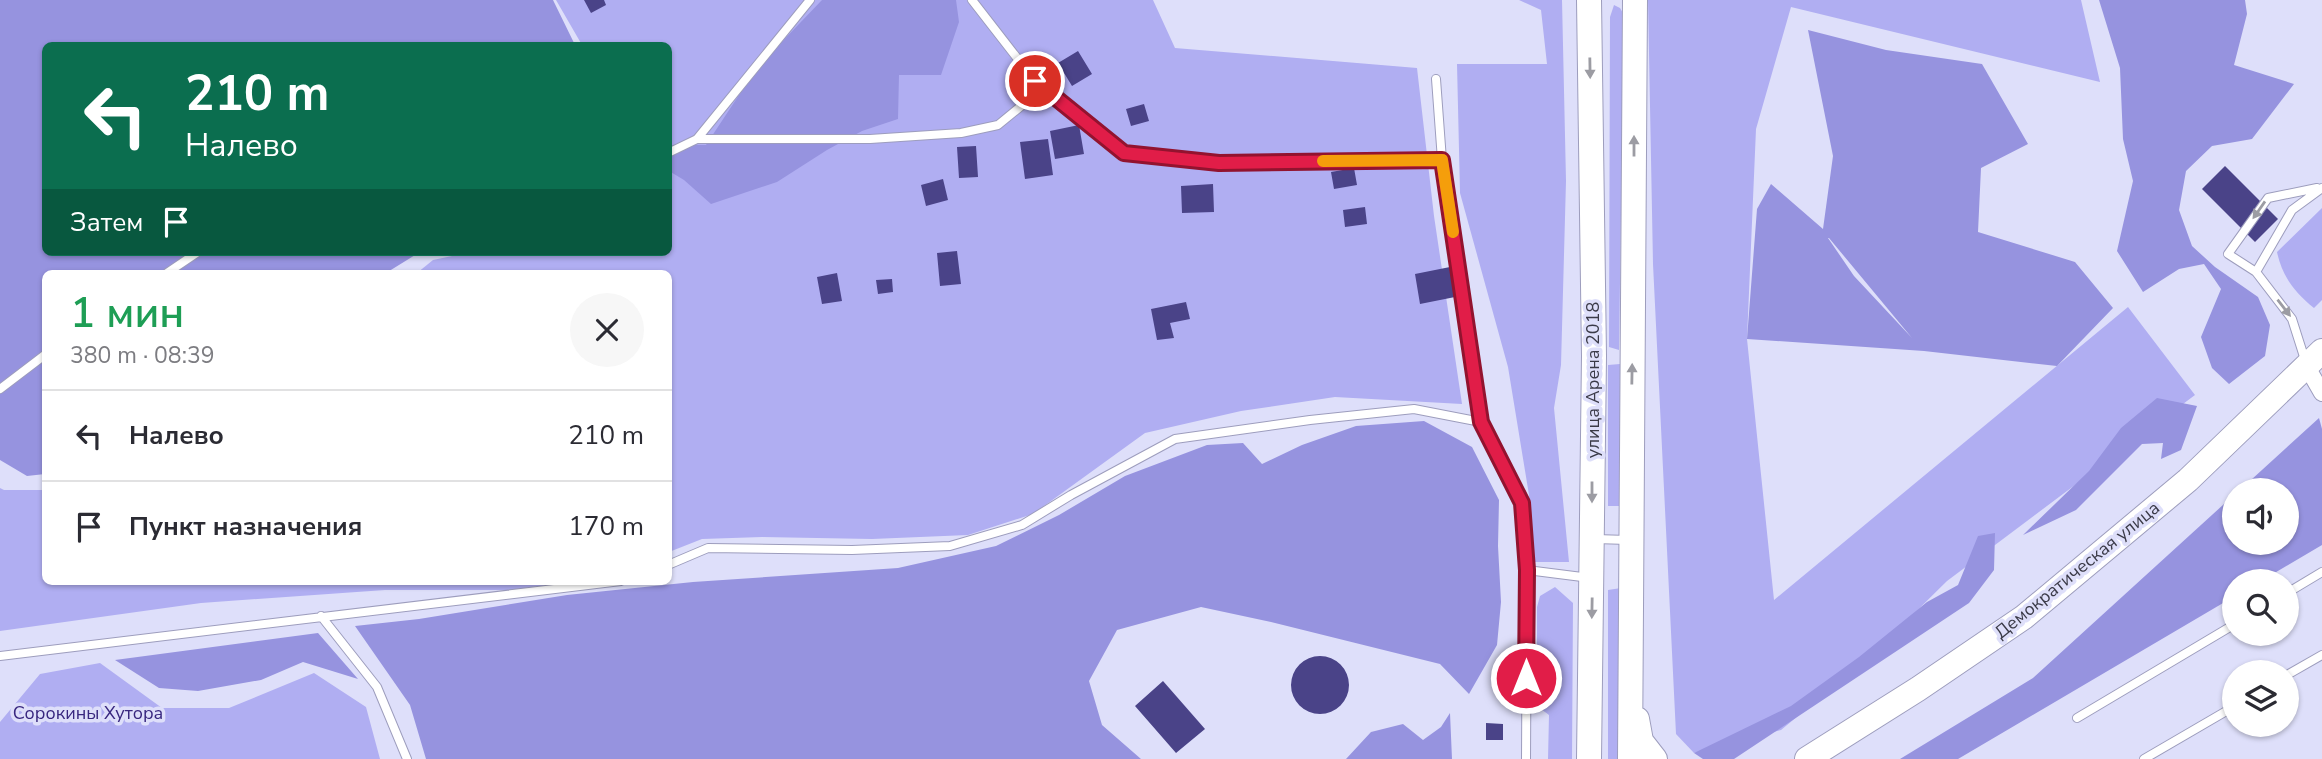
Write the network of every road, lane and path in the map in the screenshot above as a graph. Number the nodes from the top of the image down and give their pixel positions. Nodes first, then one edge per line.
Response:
1 (810, 0) edge
2 (972, 0) edge
3 (1589, 0) edge
4 (1635, 0) edge
5 (1436, 79) dead end
6 (1043, 88) junction
7 (697, 139) junction
8 (672, 151) edge
9 (1442, 160) junction
10 (2321, 188) edge
11 (192, 256) edge
12 (171, 270) edge
13 (2256, 272) junction
14 (42, 357) edge
15 (2315, 359) edge
16 (0, 389) edge
17 (2322, 393) edge
18 (1481, 422) junction
19 (1592, 539) junction
20 (1631, 540) junction
21 (672, 563) edge
22 (1527, 570) junction
23 (2322, 572) edge
24 (1593, 578) junction
25 (587, 585) edge
26 (2299, 586) edge
27 (321, 616) junction
28 (2222, 632) edge
29 (2322, 654) edge
30 (0, 656) edge
31 (2299, 668) edge
32 (1631, 684) junction
33 (2222, 714) edge
34 (2077, 718) dead end
35 (407, 759) edge
36 (1525, 759) edge
37 (1589, 759) edge
38 (1630, 759) edge
39 (1655, 759) edge
40 (1807, 759) edge
41 (2144, 759) edge

1 - 7 lane
2 - 6 lane
3 -> 19 main road, улица Арена 2018
20 -> 4 main road
5 - 9 lane
6 - 7 lane
6 - 9 lane
7 - 8 lane
9 - 18 lane
10 - 13 lane
10 -> 13 lane
11 - 12 lane
13 -> 15 lane
14 - 16 lane
15 - 17 street
15 - 40 main road, Демократическая улица
18 - 21 lane
18 - 22 lane
19 - 20 lane
19 - 24 main road, улица Арена 2018
20 - 32 main road
22 - 24 lane
22 - 36 lane
23 - 26 lane
24 -> 37 main road, улица Арена 2018
25 - 27 lane
27 - 30 lane
27 - 35 lane
28 - 34 lane
29 - 31 lane
32 - 38 main road
32 - 39 main road
33 - 41 lane

